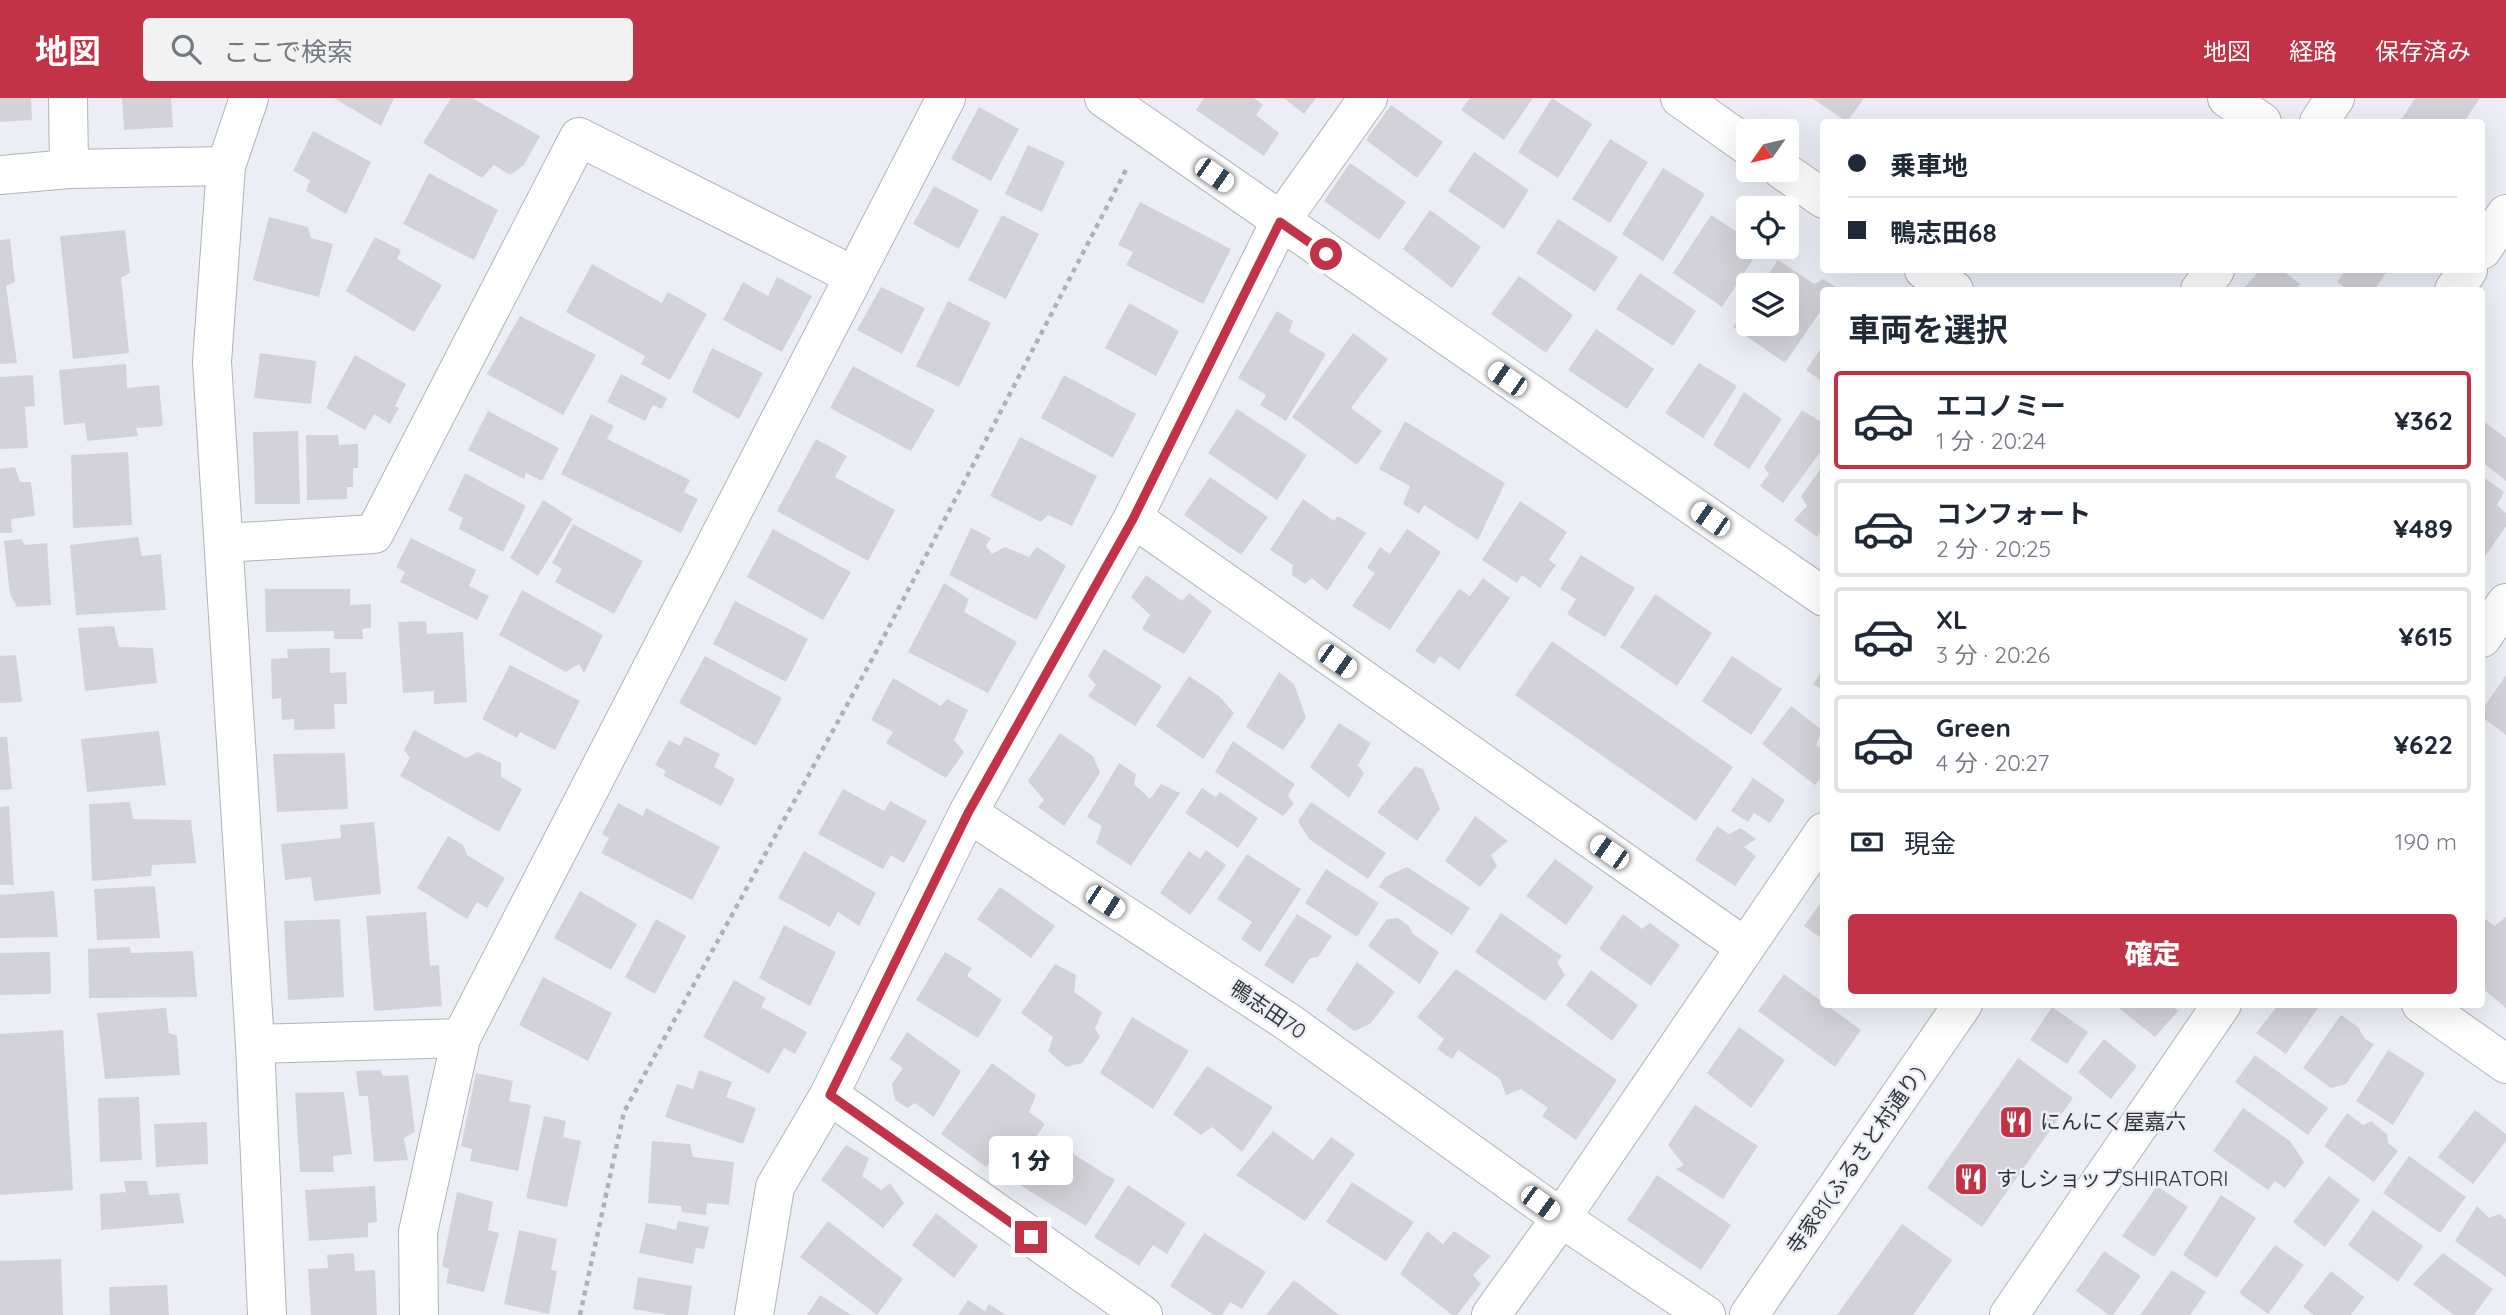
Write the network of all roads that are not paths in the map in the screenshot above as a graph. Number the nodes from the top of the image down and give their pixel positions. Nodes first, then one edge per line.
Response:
1 (68, 98) edge
2 (249, 98) edge
3 (946, 98) edge
4 (1104, 98) edge
5 (1368, 98) edge
6 (1680, 98) edge
7 (2227, 98) edge
8 (2335, 98) edge
9 (2258, 119) edge
10 (2321, 119) edge
11 (1736, 138) edge
12 (226, 166) junction
13 (69, 169) junction
14 (0, 175) edge
15 (1799, 182) edge
16 (1820, 196) edge
17 (2506, 215) edge
18 (1280, 222) junction
19 (2485, 246) edge
20 (1928, 273) edge
21 (854, 276) junction
22 (1950, 287) edge
23 (1133, 519) junction
24 (223, 543) junction
25 (1820, 594) edge
26 (2506, 603) edge
27 (2485, 634) edge
28 (968, 813) junction
29 (1820, 838) edge
30 (1745, 947) junction
31 (1960, 1008) edge
32 (2218, 1008) edge
33 (2427, 1008) edge
34 (461, 1038) junction
35 (255, 1044) junction
36 (2506, 1064) edge
37 (830, 1095) junction
38 (1561, 1218) junction
39 (267, 1315) edge
40 (419, 1315) edge
41 (754, 1315) edge
42 (1143, 1315) edge
43 (1491, 1315) edge
44 (1706, 1315) edge
45 (1749, 1315) edge
46 (2009, 1315) edge

1 - 13 street
2 - 12 street
3 - 21 street
4 - 18 street
5 - 18 street
6 - 11 street
7 - 9 street
8 - 10 street
12 - 13 street
12 - 24 street
13 - 14 street
15 - 16 street
17 - 19 street
18 - 23 street
18 - 25 street
20 - 22 street
21 - 24 street
21 - 34 street
23 - 28 street
23 - 30 street
24 - 35 street
26 - 27 street
28 - 37 street
28 - 38 street, 鴨志田70
29 - 30 street
30 - 38 street
31 - 45 street, 寺家81(ふるさと村通り)
32 - 46 street
33 - 36 street
34 - 35 street
34 - 40 street
35 - 39 street
37 - 41 street
37 - 42 street
38 - 43 street
38 - 44 street, 鴨志田70

